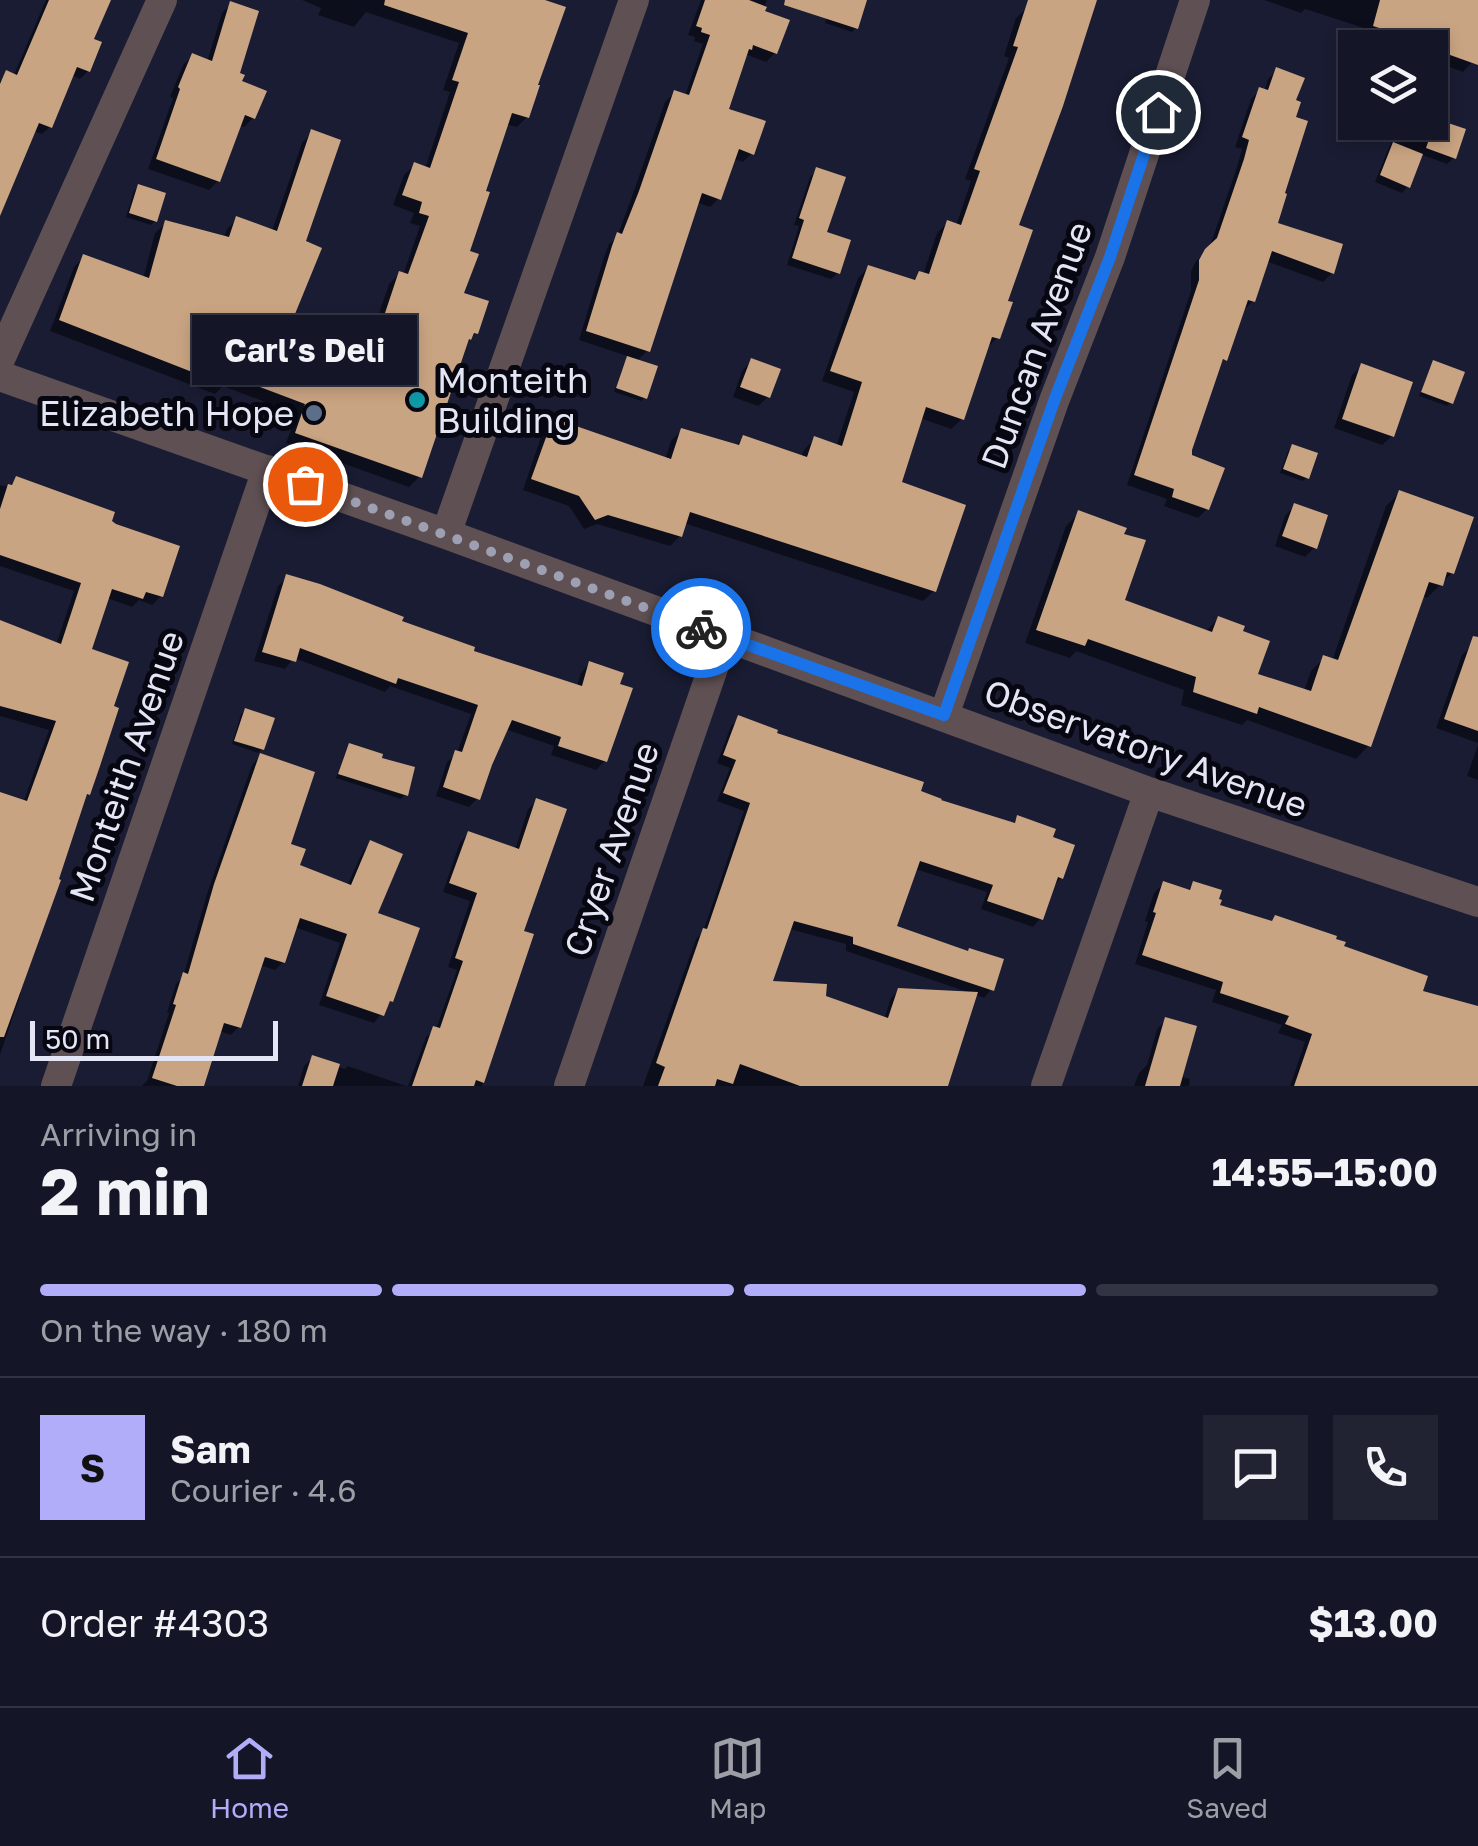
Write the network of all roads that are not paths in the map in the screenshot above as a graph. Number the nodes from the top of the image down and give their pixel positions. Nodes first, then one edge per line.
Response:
1 (162, 0) edge
2 (634, 0) edge
3 (1196, 0) edge
4 (0, 359) edge
5 (0, 376) edge
6 (267, 470) junction
7 (446, 534) junction
8 (724, 636) junction
9 (944, 715) junction
10 (1149, 792) junction
11 (1478, 902) edge
12 (56, 1086) edge
13 (569, 1086) edge
14 (1046, 1086) edge

1 - 4 street
2 - 7 street
3 - 9 street, Duncan Avenue
5 - 6 street, Observatory Avenue
6 - 7 street, Observatory Avenue
6 - 12 street, Monteith Avenue
7 - 8 street, Observatory Avenue
8 - 9 street, Observatory Avenue
8 - 13 street, Cryer Avenue
9 - 10 street, Observatory Avenue
10 - 11 street, Observatory Avenue
10 - 14 street

